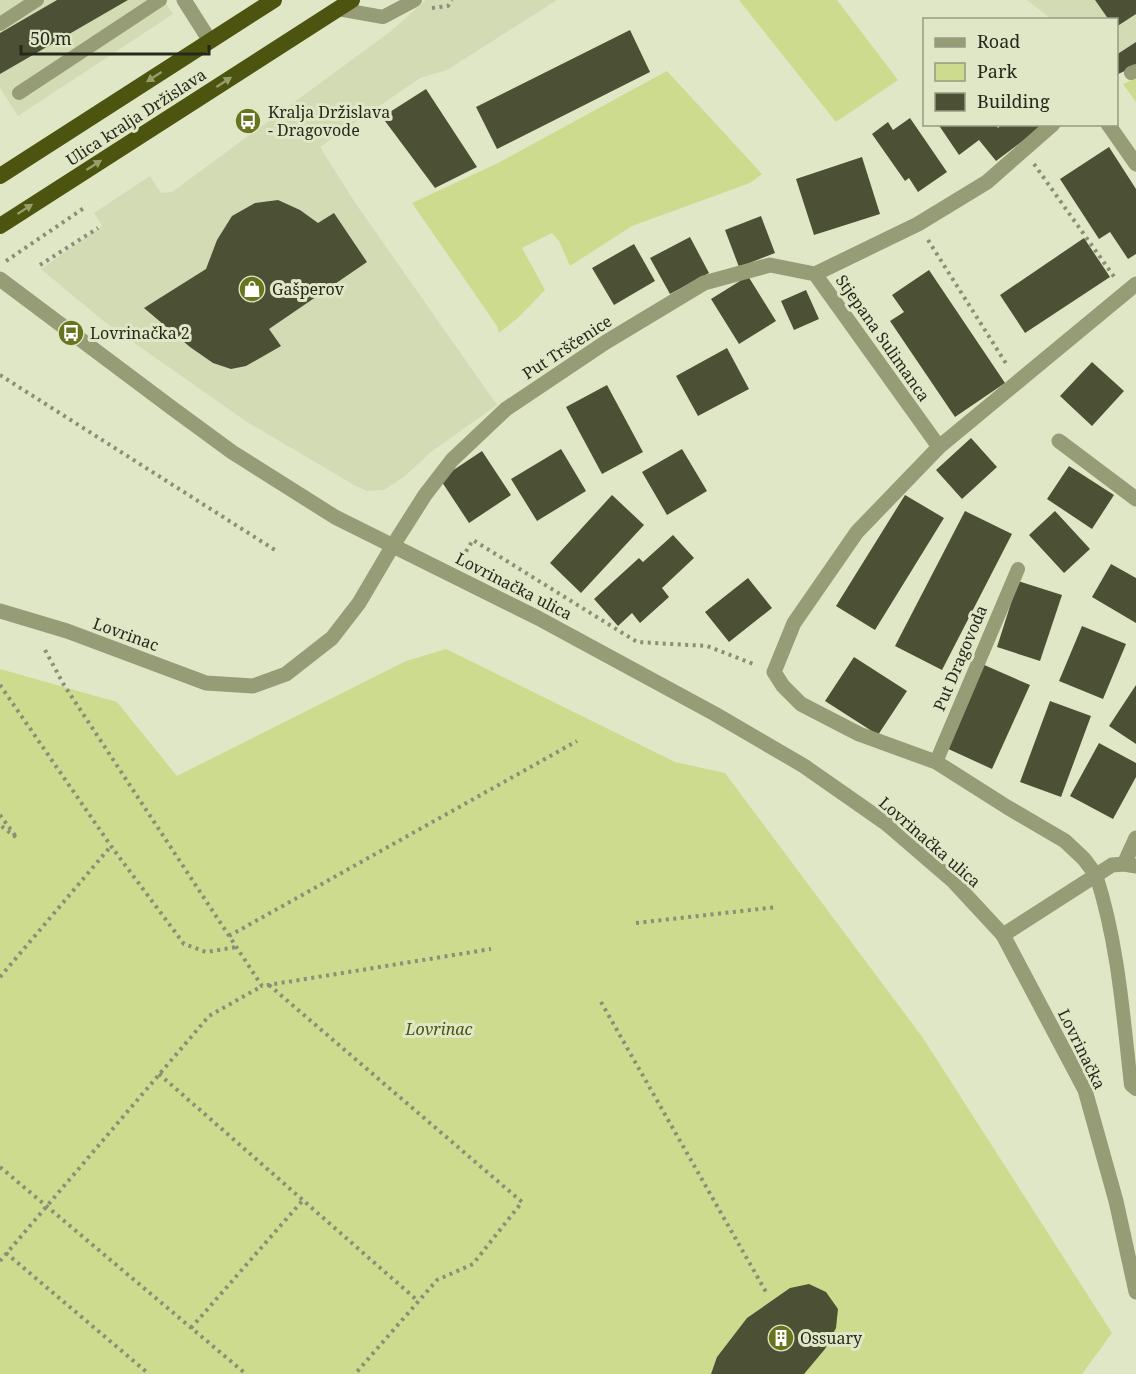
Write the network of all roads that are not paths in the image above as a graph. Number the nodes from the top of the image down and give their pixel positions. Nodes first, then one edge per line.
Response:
1 (37, 0) edge
2 (160, 0) edge
3 (184, 0) edge
4 (274, 0) edge
5 (345, 4) edge
6 (420, 4) edge
7 (0, 24) edge
8 (210, 41) junction
9 (19, 93) dead end
10 (1051, 126) edge
11 (1109, 126) edge
12 (1136, 164) edge
13 (0, 176) edge
14 (0, 226) edge
15 (815, 274) junction
16 (0, 279) edge
17 (1131, 289) edge
18 (1059, 441) dead end
19 (939, 447) junction
20 (1136, 499) edge
21 (392, 547) junction
22 (1018, 568) dead end
23 (0, 610) edge
24 (936, 762) junction
25 (1136, 838) edge
26 (1130, 865) edge
27 (1096, 875) junction
28 (1003, 935) junction
29 (1136, 1089) edge
30 (1136, 1292) edge

1 - 7 lane
2 - 9 lane
3 - 8 street
4 - 8 highway, Ulica kralja Držislava
5 - 6 lane
14 -> 5 highway, Ulica kralja Držislava
8 -> 13 highway, Ulica kralja Držislava
10 - 15 street, Stjepana Sulimanca
11 - 12 street
15 - 19 street, Stjepana Sulimanca
15 - 21 street, Put Trščenice
16 - 21 street, Lovrinačka ulica
17 - 19 street
18 - 20 street
19 - 24 street
21 - 23 street, Lovrinac
21 - 28 street, Lovrinačka ulica
22 - 24 lane, Put Dragovoda
24 - 27 street
25 - 26 street
26 - 27 street
27 - 28 street
27 - 29 lane
28 - 30 street, Lovrinačka

